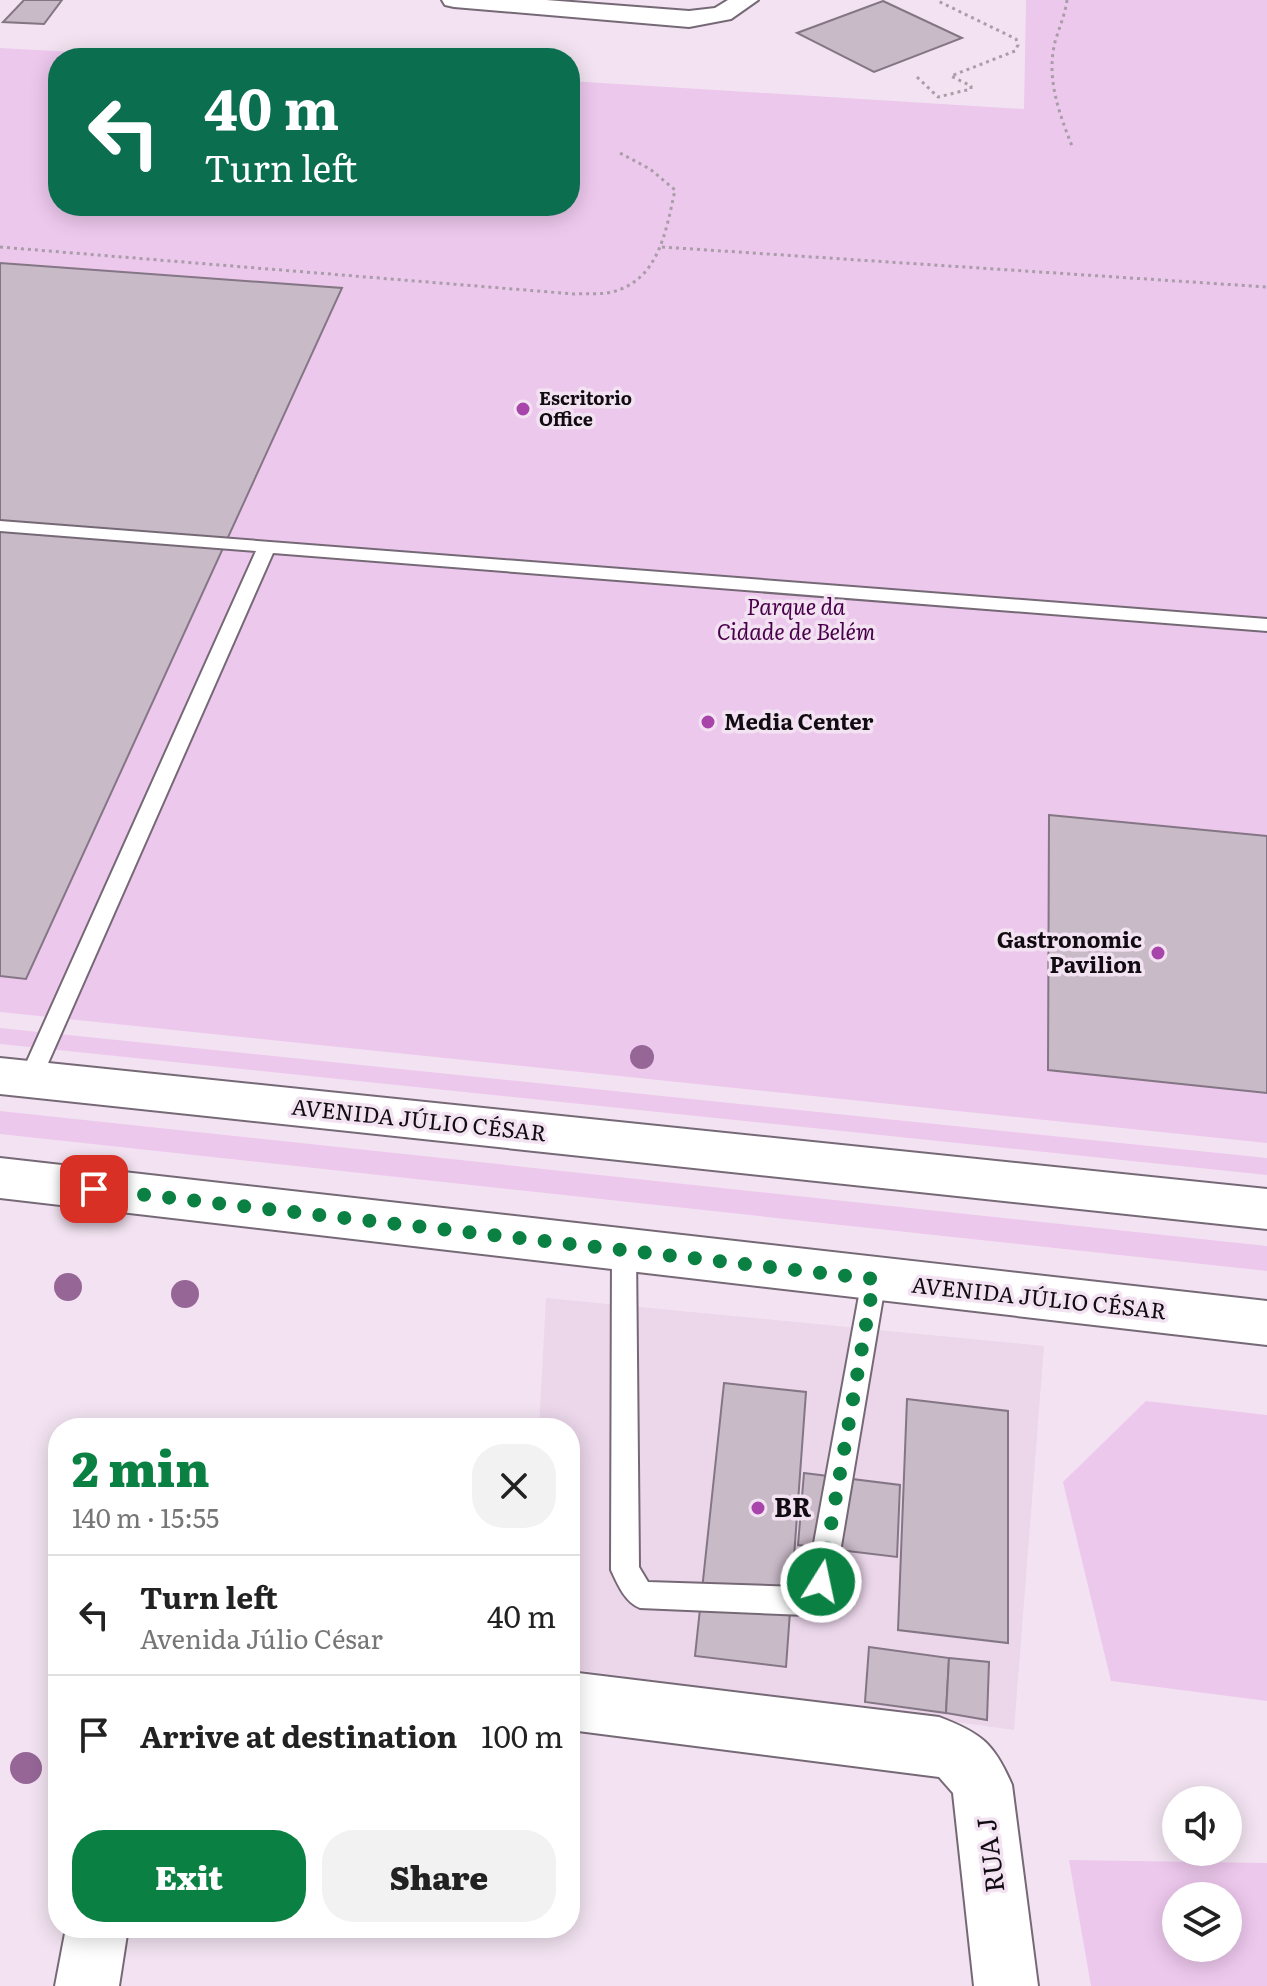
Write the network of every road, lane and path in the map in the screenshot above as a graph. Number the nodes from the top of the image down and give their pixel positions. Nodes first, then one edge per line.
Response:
1 (454, 0) edge
2 (746, 0) edge
3 (936, 0) edge
4 (1067, 0) edge
5 (917, 77) dead end
6 (1072, 146) dead end
7 (618, 152) dead end
8 (0, 247) edge
9 (662, 247) junction
10 (1267, 287) edge
11 (0, 526) edge
12 (267, 547) junction
13 (1267, 625) edge
14 (15, 1078) edge
15 (0, 1178) edge
16 (1267, 1209) edge
17 (624, 1251) junction
18 (874, 1279) junction
19 (1267, 1323) edge
20 (580, 1702) edge
21 (95, 1938) edge
22 (87, 1986) edge
23 (1006, 1986) edge

1 - 2 main road
3 - 5 path
4 - 6 path
7 - 9 path
8 - 9 path
9 - 10 path
11 - 12 lane
12 - 13 lane
12 - 14 lane
14 - 16 main road, AVENIDA JÚLIO CÉSAR
15 - 17 main road, AVENIDA JÚLIO CÉSAR
17 - 18 main road, AVENIDA JÚLIO CÉSAR
17 - 18 lane
18 - 19 main road, AVENIDA JÚLIO CÉSAR
20 - 23 main road, RUA J
21 - 22 main road

